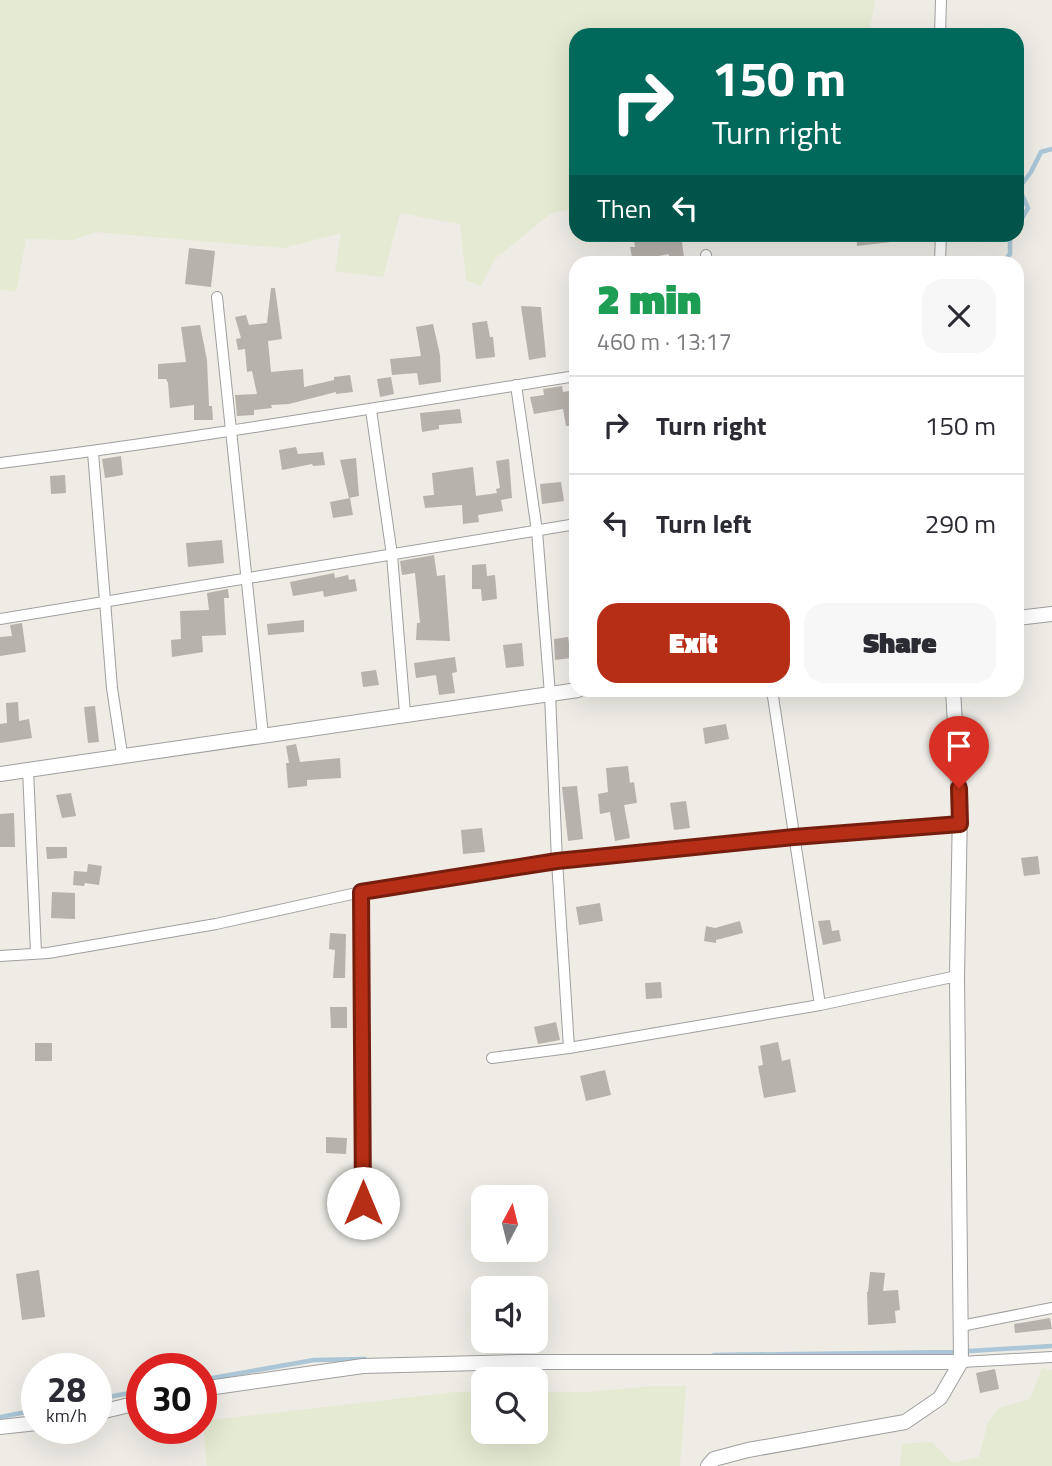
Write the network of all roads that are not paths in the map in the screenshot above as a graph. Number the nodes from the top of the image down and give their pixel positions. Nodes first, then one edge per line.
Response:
1 (941, 0) edge
2 (940, 28) edge
3 (217, 297) dead end
4 (569, 377) edge
5 (516, 385) junction
6 (371, 410) junction
7 (232, 429) junction
8 (93, 452) junction
9 (0, 463) edge
10 (569, 525) edge
11 (537, 531) junction
12 (392, 555) junction
13 (247, 578) junction
14 (106, 602) junction
15 (1052, 614) edge
16 (1024, 617) edge
17 (0, 619) edge
18 (569, 691) edge
19 (550, 694) junction
20 (773, 697) edge
21 (953, 697) edge
22 (405, 713) junction
23 (263, 735) junction
24 (122, 754) junction
25 (28, 769) junction
26 (0, 774) edge
27 (960, 824) junction
28 (794, 837) junction
29 (557, 861) junction
30 (361, 892) junction
31 (36, 953) junction
32 (0, 956) edge
33 (957, 976) junction
34 (820, 1005) junction
35 (569, 1048) junction
36 (492, 1058) dead end
37 (363, 1228) dead end
38 (1052, 1308) edge
39 (961, 1326) junction
40 (1052, 1357) edge
41 (961, 1362) junction
42 (217, 1387) edge
43 (21, 1425) edge
44 (0, 1427) edge
45 (708, 1466) edge

1 - 2 street
3 - 7 street
4 - 5 street
5 - 6 street
5 - 11 street
6 - 7 street
6 - 12 street
7 - 8 street
7 - 13 street
8 - 9 street
8 - 14 street
10 - 11 street
11 - 12 street
11 - 19 street
12 - 13 street
12 - 22 street
13 - 14 street
13 - 23 street
14 - 17 street
14 - 24 street
15 - 16 street
18 - 19 street
19 - 22 street
19 - 29 street
20 - 28 street
21 - 27 street
22 - 23 street
23 - 24 street
24 - 25 street
25 - 26 street
25 - 31 street
27 - 28 street
27 - 33 street
28 - 29 street
28 - 34 street
29 - 30 street
29 - 35 street
30 - 31 street
30 - 37 street
31 - 32 street
33 - 34 street
33 - 39 street
34 - 35 street
35 - 36 street
38 - 39 street
39 - 41 street
40 - 41 street
41 - 42 street
41 - 45 street
43 - 44 street

